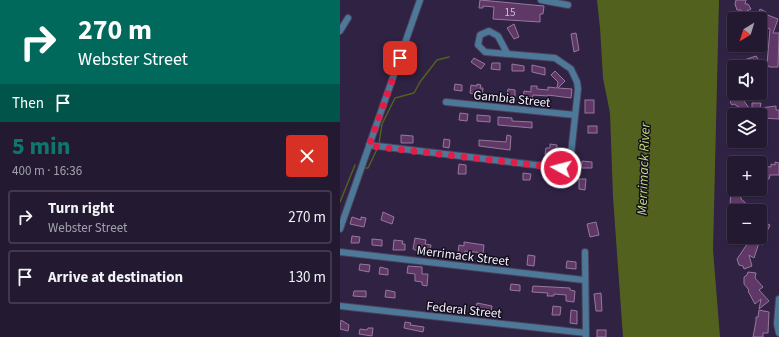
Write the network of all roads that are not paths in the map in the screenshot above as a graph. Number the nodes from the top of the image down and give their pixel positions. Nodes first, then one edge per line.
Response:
1 (420, 0) edge
2 (541, 0) edge
3 (568, 5) dead end
4 (348, 18) dead end
5 (340, 31) edge
6 (507, 54) junction
7 (446, 102) dead end
8 (575, 115) junction
9 (369, 146) junction
10 (340, 229) edge
11 (340, 252) edge
12 (585, 252) dead end
13 (584, 280) junction
14 (779, 298) edge
15 (340, 306) edge
16 (779, 333) edge
17 (586, 335) edge

1 - 9 street
2 - 3 street
4 - 5 street
6 - 6 street
6 - 8 street
7 - 8 street, Gambia Street
8 - 9 street
9 - 10 street
11 - 13 street, Merrimack Street
12 - 13 street
13 - 17 street
14 - 16 street
15 - 17 street, Federal Street

